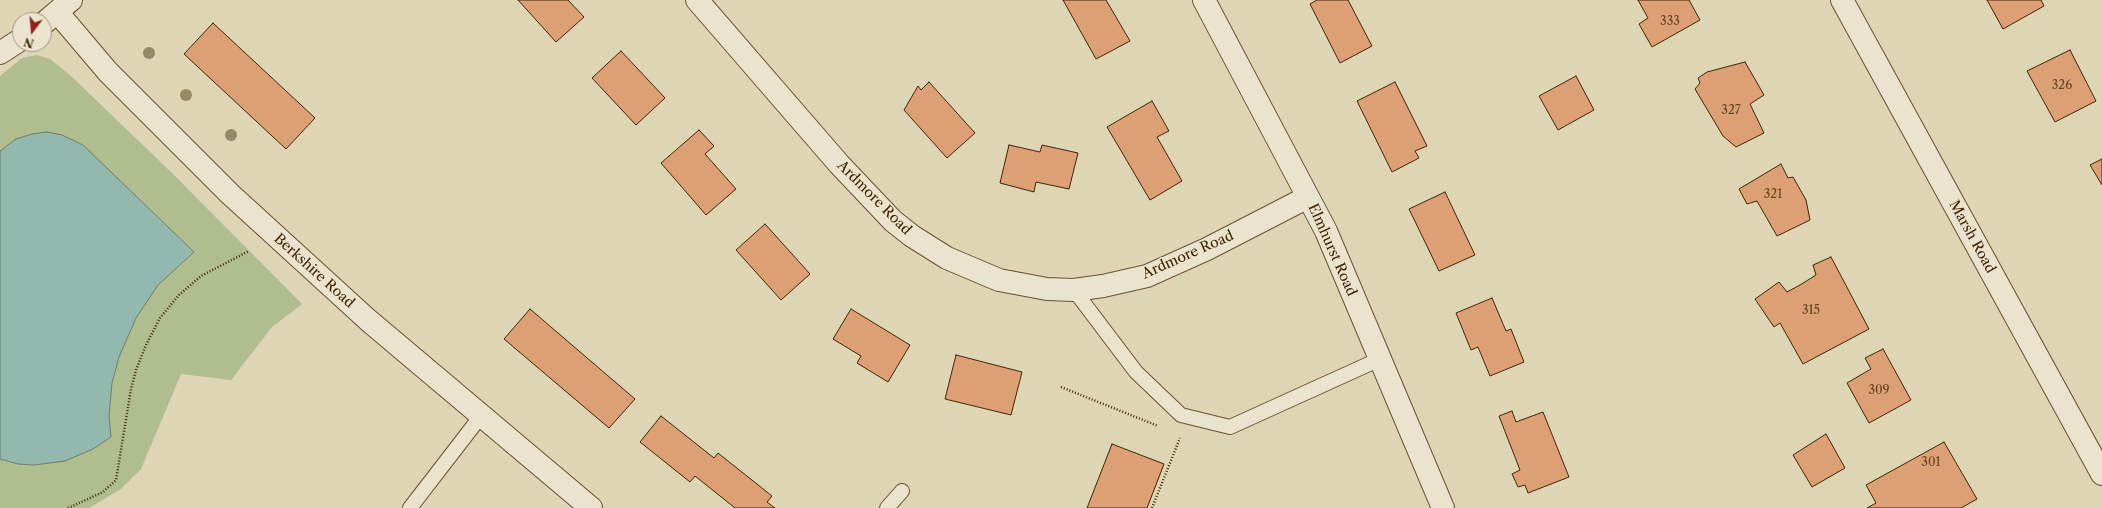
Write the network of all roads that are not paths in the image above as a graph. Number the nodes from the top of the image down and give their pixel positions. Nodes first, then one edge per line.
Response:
1 (697, 0) edge
2 (1204, 0) edge
3 (1842, 0) edge
4 (58, 12) edge
5 (12, 45) edge
6 (0, 53) edge
7 (1308, 197) junction
8 (1074, 290) junction
9 (1380, 359) junction
10 (481, 416) junction
11 (2102, 474) edge
12 (902, 490) dead end
13 (410, 508) edge
14 (591, 508) edge
15 (887, 508) edge
16 (1443, 508) edge

1 - 8 street, Ardmore Road
2 - 7 street, Elmhurst Road
3 - 11 street, Marsh Road
4 - 10 street, Berkshire Road
5 - 6 street
7 - 8 street, Ardmore Road
7 - 9 street, Elmhurst Road
8 - 9 lane
9 - 16 street, Elmhurst Road
10 - 13 lane
10 - 14 street, Berkshire Road
12 - 15 lane

